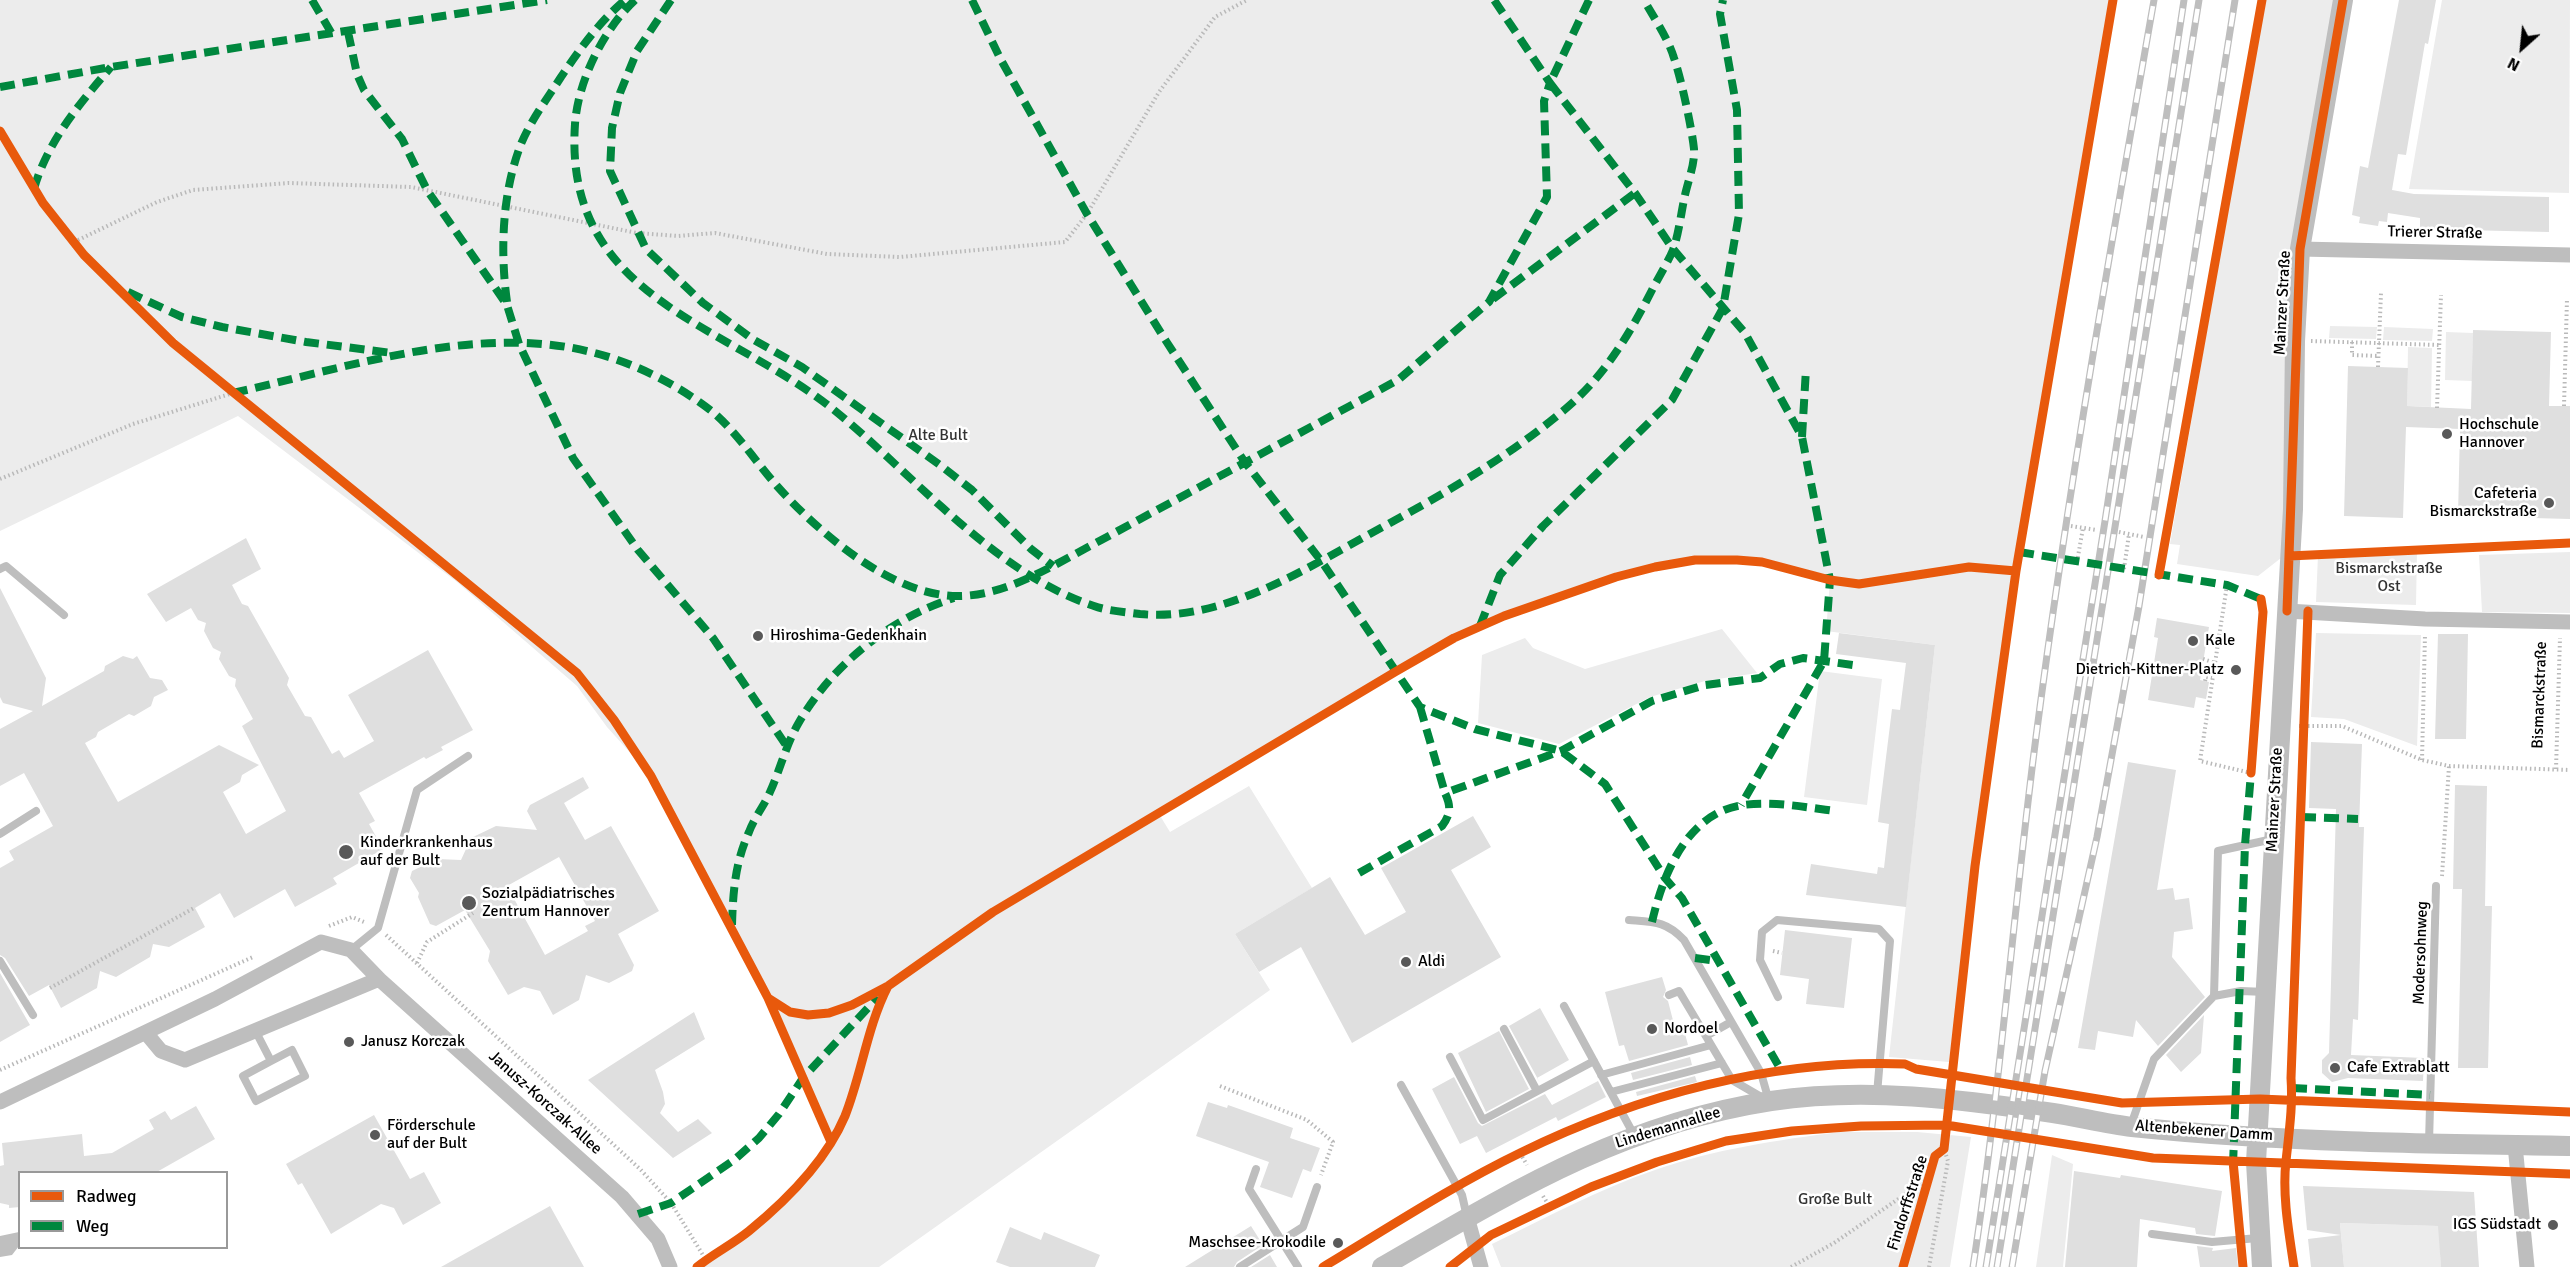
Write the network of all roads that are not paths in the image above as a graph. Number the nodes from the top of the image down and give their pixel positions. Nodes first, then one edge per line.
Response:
1 (2343, 0) edge
2 (2300, 249) junction
3 (2570, 255) edge
4 (0, 569) edge
5 (2287, 611) junction
6 (64, 615) dead end
7 (2565, 622) edge
8 (468, 756) dead end
9 (36, 811) dead end
10 (0, 834) edge
11 (2273, 839) junction
12 (2436, 886) road end
13 (1629, 920) dead end
14 (351, 950) junction
15 (0, 961) edge
16 (379, 979) junction
17 (2266, 992) junction
18 (1669, 995) dead end
19 (2214, 996) junction
20 (1778, 998) dead end
21 (1564, 1006) dead end
22 (33, 1015) dead end
23 (1731, 1022) junction
24 (1504, 1029) dead end
25 (256, 1032) junction
26 (146, 1033) junction
27 (1706, 1036) junction
28 (1711, 1045) junction
29 (1450, 1057) dead end
30 (271, 1061) junction
31 (1594, 1061) junction
32 (1722, 1063) junction
33 (1601, 1075) junction
34 (1401, 1085) dead end
35 (1537, 1091) junction
36 (1611, 1092) junction
37 (1877, 1094) junction
38 (1948, 1100) joint
39 (0, 1102) edge
40 (1769, 1102) junction
41 (2131, 1127) junction
42 (1634, 1135) junction
43 (2259, 1135) junction
44 (2430, 1143) junction
45 (2515, 1145) junction
46 (2570, 1146) edge
47 (1256, 1169) dead end
48 (1317, 1187) road end
49 (1467, 1217) junction
50 (2152, 1234) dead end
51 (2260, 1238) junction
52 (1281, 1241) junction
53 (670, 1267) edge
54 (1240, 1267) edge
55 (1298, 1267) edge
56 (1382, 1267) edge
57 (1481, 1267) edge
58 (2262, 1267) edge
59 (2527, 1267) edge

1 - 2 street, Mainzer Straße
2 - 3 street, Trierer Straße
2 - 5 street, Mainzer Straße
4 - 6 lane
5 - 7 street, Bismarckstraße
5 - 11 street, Mainzer Straße
8 - 14 lane
9 - 10 lane
11 - 17 street, Mainzer Straße
11 - 19 lane
12 - 44 lane, Modersohnweg
13 - 23 lane
14 - 16 street, Janusz-Korczak-Allee
14 - 26 street
15 - 22 lane
16 - 25 street
16 - 53 street, Janusz-Korczak-Allee
17 - 19 lane
17 - 43 street, Mainzer Straße
18 - 27 lane
19 - 41 lane
20 - 37 lane
21 - 31 lane
23 - 27 lane
23 - 40 lane
24 - 35 lane
25 - 26 street
25 - 30 lane
26 - 39 street
27 - 28 lane
28 - 32 lane
28 - 33 lane
29 - 35 lane
30 - 30 lane
31 - 33 lane
31 - 35 lane
32 - 36 lane
32 - 40 lane
33 - 36 lane
34 - 49 lane
36 - 42 lane
37 - 38 street, Lindemannallee
37 - 40 street, Lindemannallee
38 - 41 street, Altenbekener Damm
40 - 42 street, Lindemannallee
41 - 43 street, Altenbekener Damm
42 - 49 street, Lindemannallee
43 - 44 street, Altenbekener Damm
43 - 51 street, Mainzer Straße
44 - 45 street, Altenbekener Damm
45 - 46 street, Altenbekener Damm
45 - 59 street
47 - 52 lane
48 - 52 lane
49 - 56 street, Lindemannallee
49 - 57 street
50 - 51 lane
51 - 58 street, Mainzer Straße
52 - 54 lane
52 - 55 lane

